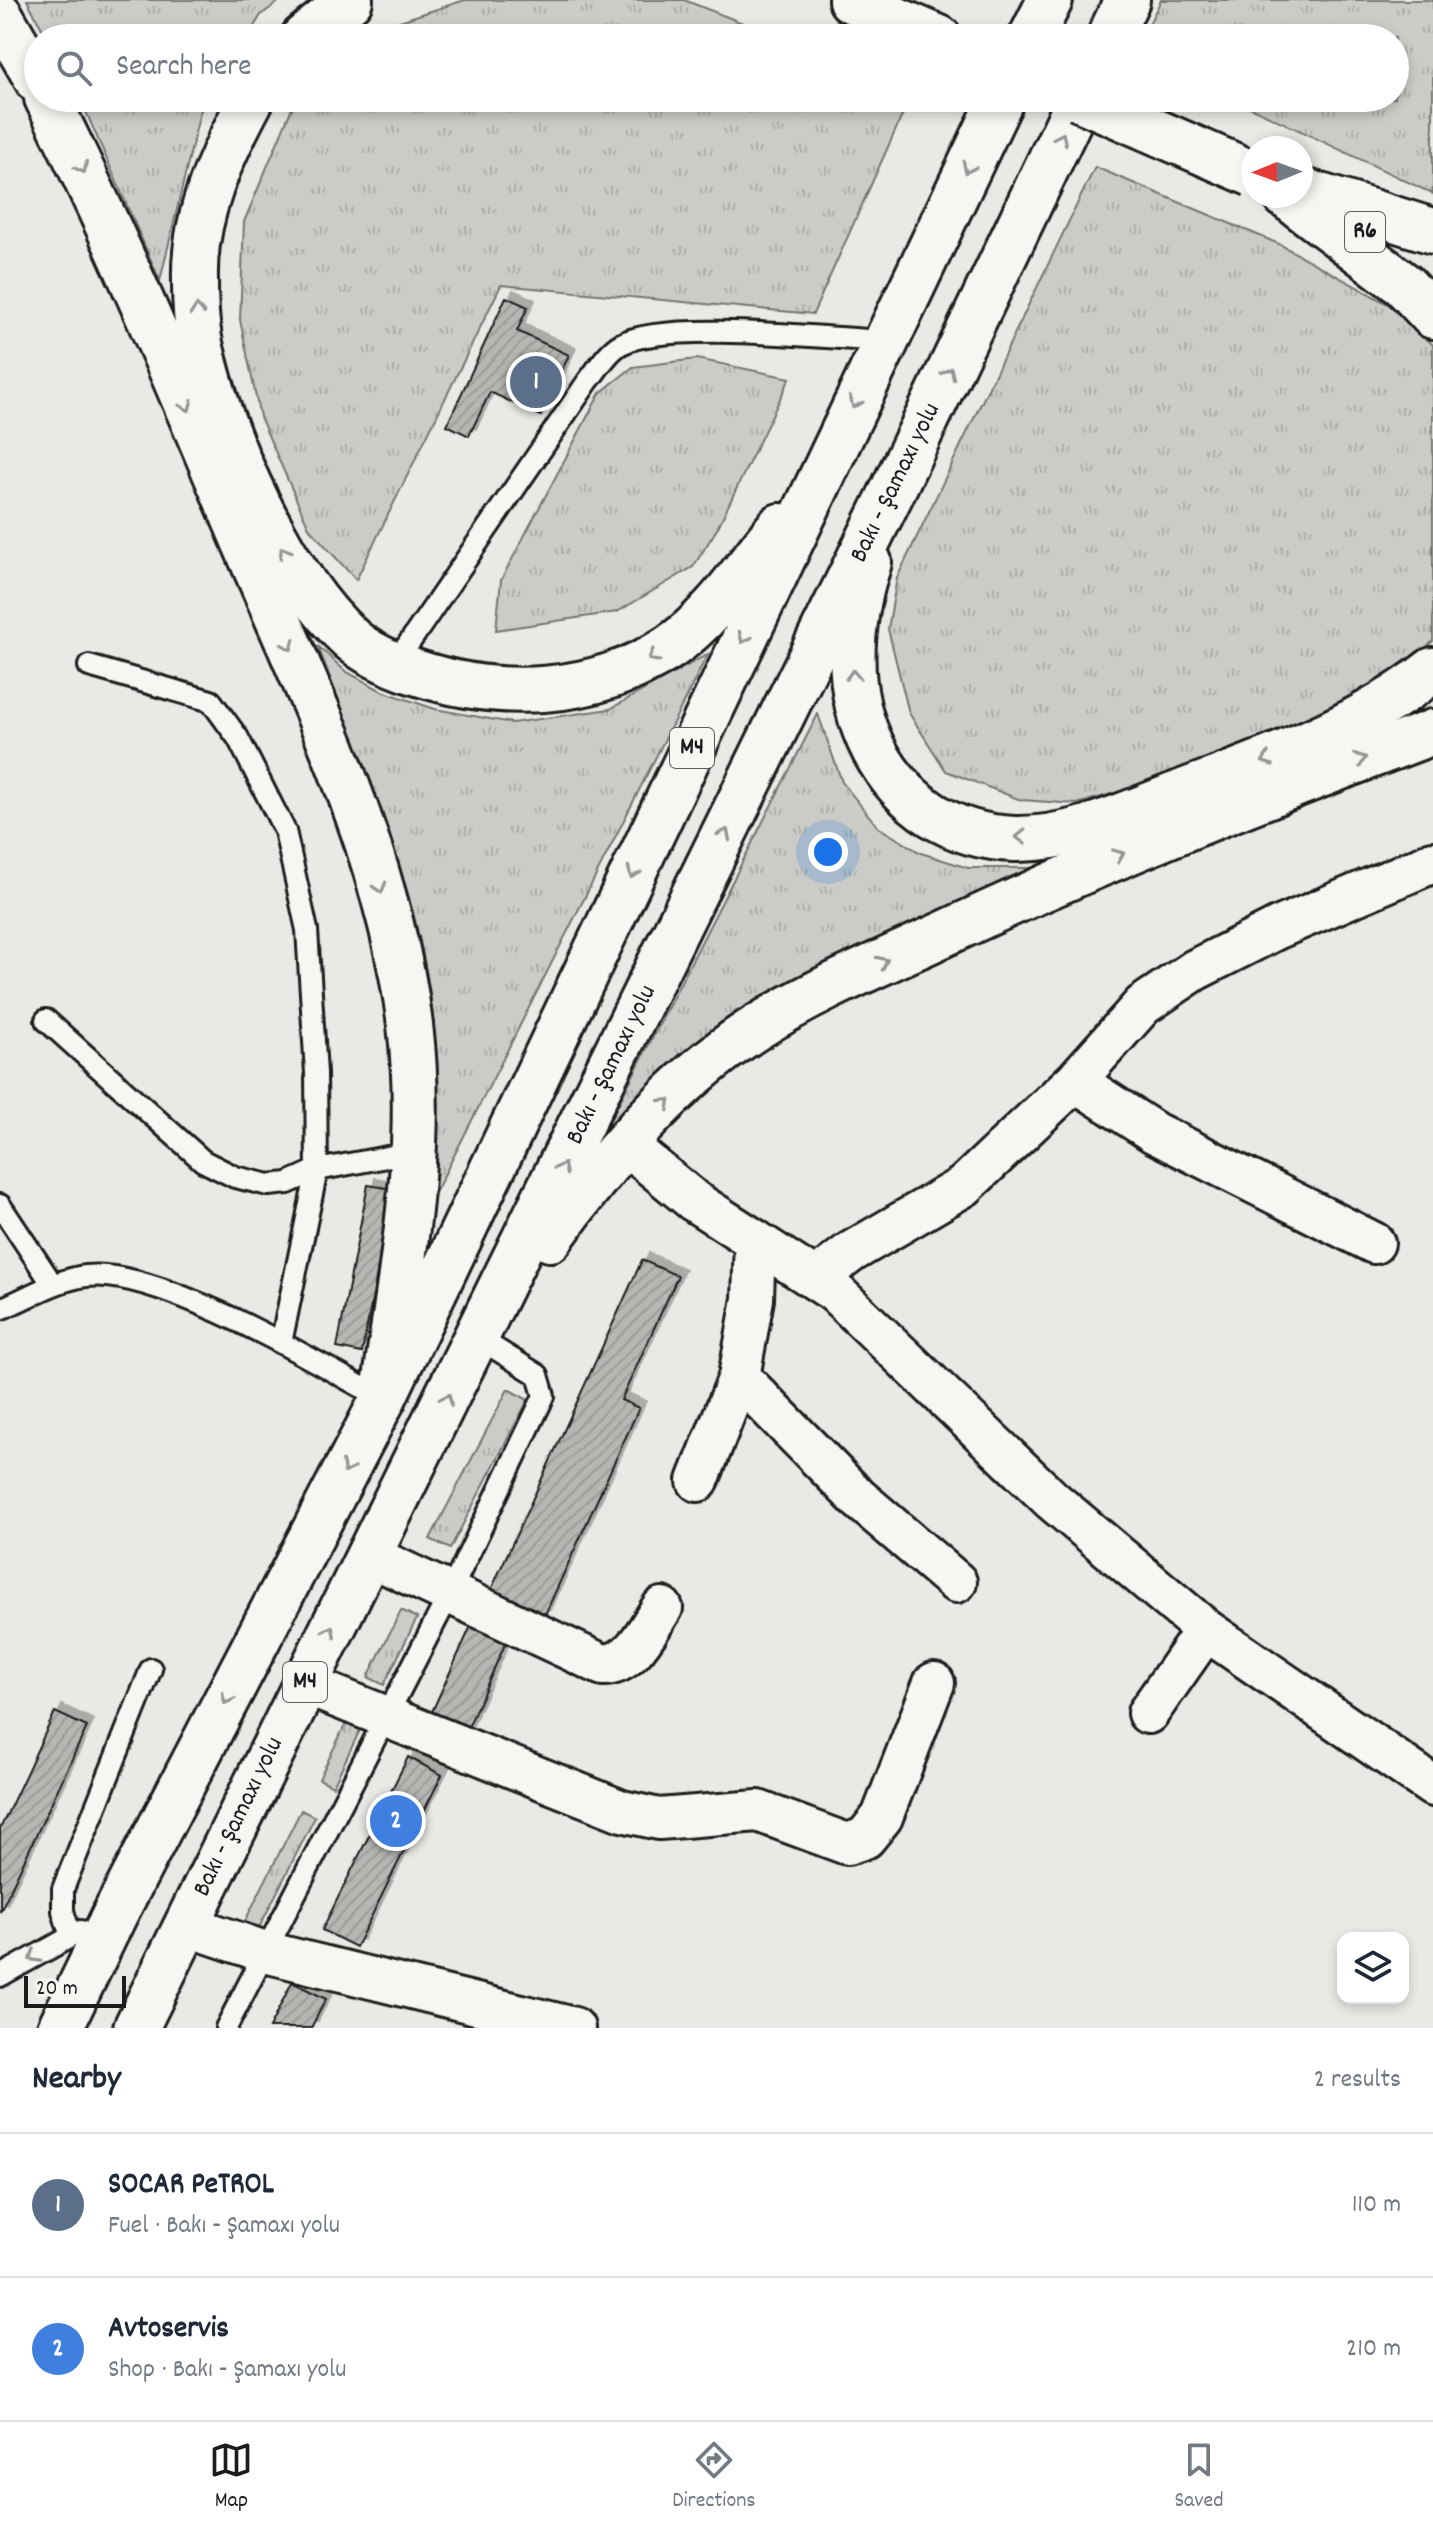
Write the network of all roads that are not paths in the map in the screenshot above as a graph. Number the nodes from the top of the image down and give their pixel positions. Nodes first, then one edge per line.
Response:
1 (350, 0) edge
2 (851, 0) edge
3 (1050, 0) edge
4 (1127, 0) edge
5 (0, 15) edge
6 (320, 24) edge
7 (907, 24) edge
8 (1038, 24) edge
9 (1116, 24) edge
10 (24, 57) edge
11 (54, 112) edge
12 (244, 112) edge
13 (995, 112) edge
14 (1072, 112) edge
15 (1111, 112) edge
16 (1241, 169) edge
17 (1313, 194) edge
18 (1313, 205) edge
19 (1302, 208) edge
20 (1433, 231) edge
21 (1433, 268) edge
22 (1433, 316) edge
23 (884, 341) junction
24 (820, 478) junction
25 (890, 496) junction
26 (394, 665) junction
27 (89, 666) dead end
28 (1433, 670) edge
29 (1433, 732) edge
30 (1433, 862) edge
31 (46, 1020) dead end
32 (1075, 1081) junction
33 (624, 1143) junction
34 (414, 1152) junction
35 (317, 1170) junction
36 (0, 1205) edge
37 (755, 1240) junction
38 (1374, 1243) dead end
39 (817, 1278) junction
40 (53, 1285) junction
41 (0, 1309) edge
42 (478, 1338) junction
43 (281, 1343) junction
44 (739, 1377) junction
45 (383, 1399) junction
46 (698, 1481) dead end
47 (368, 1555) junction
48 (956, 1582) dead end
49 (449, 1595) junction
50 (662, 1608) dead end
51 (1206, 1630) junction
52 (151, 1669) dead end
53 (934, 1683) dead end
54 (304, 1684) junction
55 (1148, 1713) dead end
56 (386, 1719) junction
57 (1433, 1786) edge
58 (116, 1912) junction
59 (186, 1925) junction
60 (71, 1937) junction
61 (265, 1952) junction
62 (0, 1976) edge
63 (60, 2028) edge
64 (136, 2028) edge
65 (226, 2028) edge
66 (574, 2028) edge

1 - 6 main road
2 - 7 main road
3 - 8 main road
4 - 9 main road
5 - 10 main road
11 -> 34 main road
26 -> 12 main road
13 -> 23 main road, M4
25 -> 14 main road, Bakı - Şamaxı yolu / M4
15 - 16 main road, bridge
17 - 20 main road
18 - 21 main road, R6
19 - 22 main road
23 -> 24 main road, M4
23 - 26 lane
24 -> 26 main road
24 -> 45 main road, M4
28 -> 25 main road
42 -> 25 main road, Bakı - Şamaxı yolu / M4
27 - 35 lane
33 -> 29 main road
30 - 32 street
31 - 35 lane
32 - 38 street
32 - 39 street
33 - 37 street
33 - 42 main road
34 - 35 lane
34 - 45 main road
35 - 43 lane
36 - 40 lane
37 - 39 street
37 - 44 street
39 - 51 street
40 - 41 lane
40 - 43 lane
47 -> 42 main road, Bakı - Şamaxı yolu / M4
42 - 49 lane
43 - 45 lane
44 - 46 street
44 - 48 street
45 -> 58 main road, M4
47 - 49 street
54 -> 47 main road, Bakı - Şamaxı yolu / M4
49 - 50 street
49 - 56 lane
51 - 55 street
51 - 57 street
52 - 60 lane
53 - 56 street
54 - 56 street
54 - 59 main road, Bakı - Şamaxı yolu / M4
56 - 61 lane
58 - 60 lane
58 - 63 main road, M4
59 - 61 street
59 - 64 main road, Bakı - Şamaxı yolu / M4
60 -> 62 lane
61 - 65 lane
61 - 66 street

